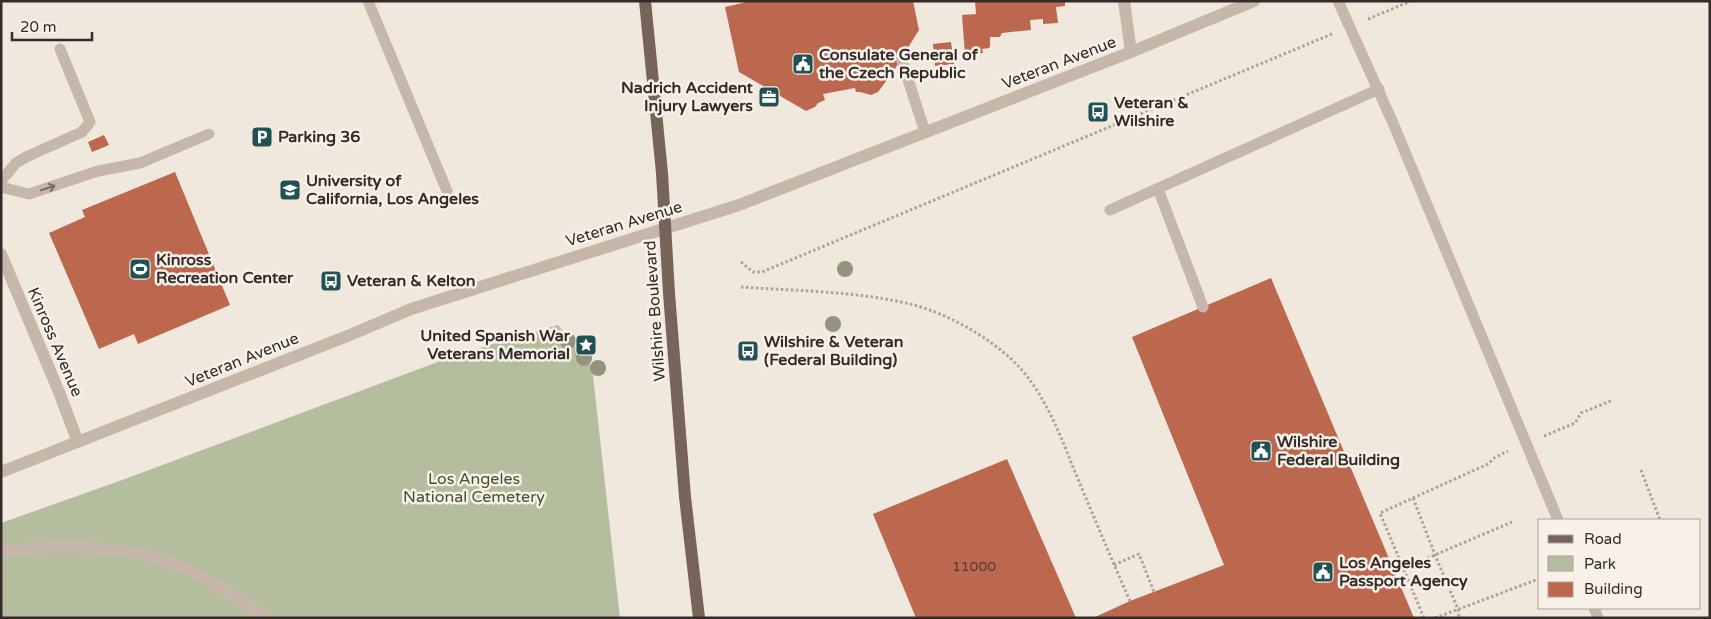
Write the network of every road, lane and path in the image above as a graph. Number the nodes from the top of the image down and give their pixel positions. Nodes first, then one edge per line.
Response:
1 (368, 1) edge
2 (645, 1) edge
3 (1124, 1) edge
4 (1254, 1) edge
5 (1338, 1) edge
6 (1411, 1) edge
7 (1379, 15) dead end
8 (1332, 34) dead end
9 (60, 49) dead end
10 (1131, 52) junction
11 (901, 58) dead end
12 (1379, 90) junction
13 (925, 132) junction
14 (209, 134) dead end
15 (1, 181) edge
16 (1, 187) edge
17 (1158, 189) junction
18 (447, 191) dead end
19 (1110, 210) dead end
20 (666, 229) junction
21 (1, 254) edge
22 (741, 262) dead end
23 (740, 287) dead end
24 (1203, 306) dead end
25 (1613, 400) dead end
26 (78, 442) junction
27 (1526, 444) junction
28 (1641, 470) dead end
29 (1, 472) edge
30 (1413, 498) junction
31 (1558, 519) edge
32 (1660, 519) edge
33 (1512, 522) dead end
34 (1, 552) edge
35 (1435, 555) junction
36 (1114, 565) junction
37 (1403, 569) junction
38 (1395, 572) dead end
39 (1538, 580) edge
40 (1154, 592) dead end
41 (1130, 601) dead end
42 (1458, 609) junction
43 (266, 618) edge
44 (699, 618) edge
45 (1424, 618) edge
46 (1435, 618) edge
47 (1458, 618) edge

1 - 18 lane
2 - 20 main road, Wilshire Boulevard
3 - 10 street
4 - 10 street, Veteran Avenue
5 - 12 lane
6 - 7 path
8 - 22 path
9 - 15 lane
10 - 13 street, Veteran Avenue
11 - 13 lane
12 - 17 lane
12 - 27 lane
13 - 20 street, Veteran Avenue
16 -> 14 lane
17 - 19 lane
17 - 24 lane
20 - 26 street, Veteran Avenue
20 - 44 main road, Wilshire Boulevard
21 - 26 street, Kinross Avenue
23 - 36 path
25 - 27 path
26 - 29 street, Veteran Avenue
27 - 30 path
27 - 31 lane
28 - 32 path
30 - 35 path
30 - 37 path
33 - 35 path
34 - 43 street
35 - 37 path
35 - 42 path
36 - 40 path
36 - 41 path
37 - 38 path
37 - 45 path
39 - 42 path
42 - 46 path
42 - 47 path

